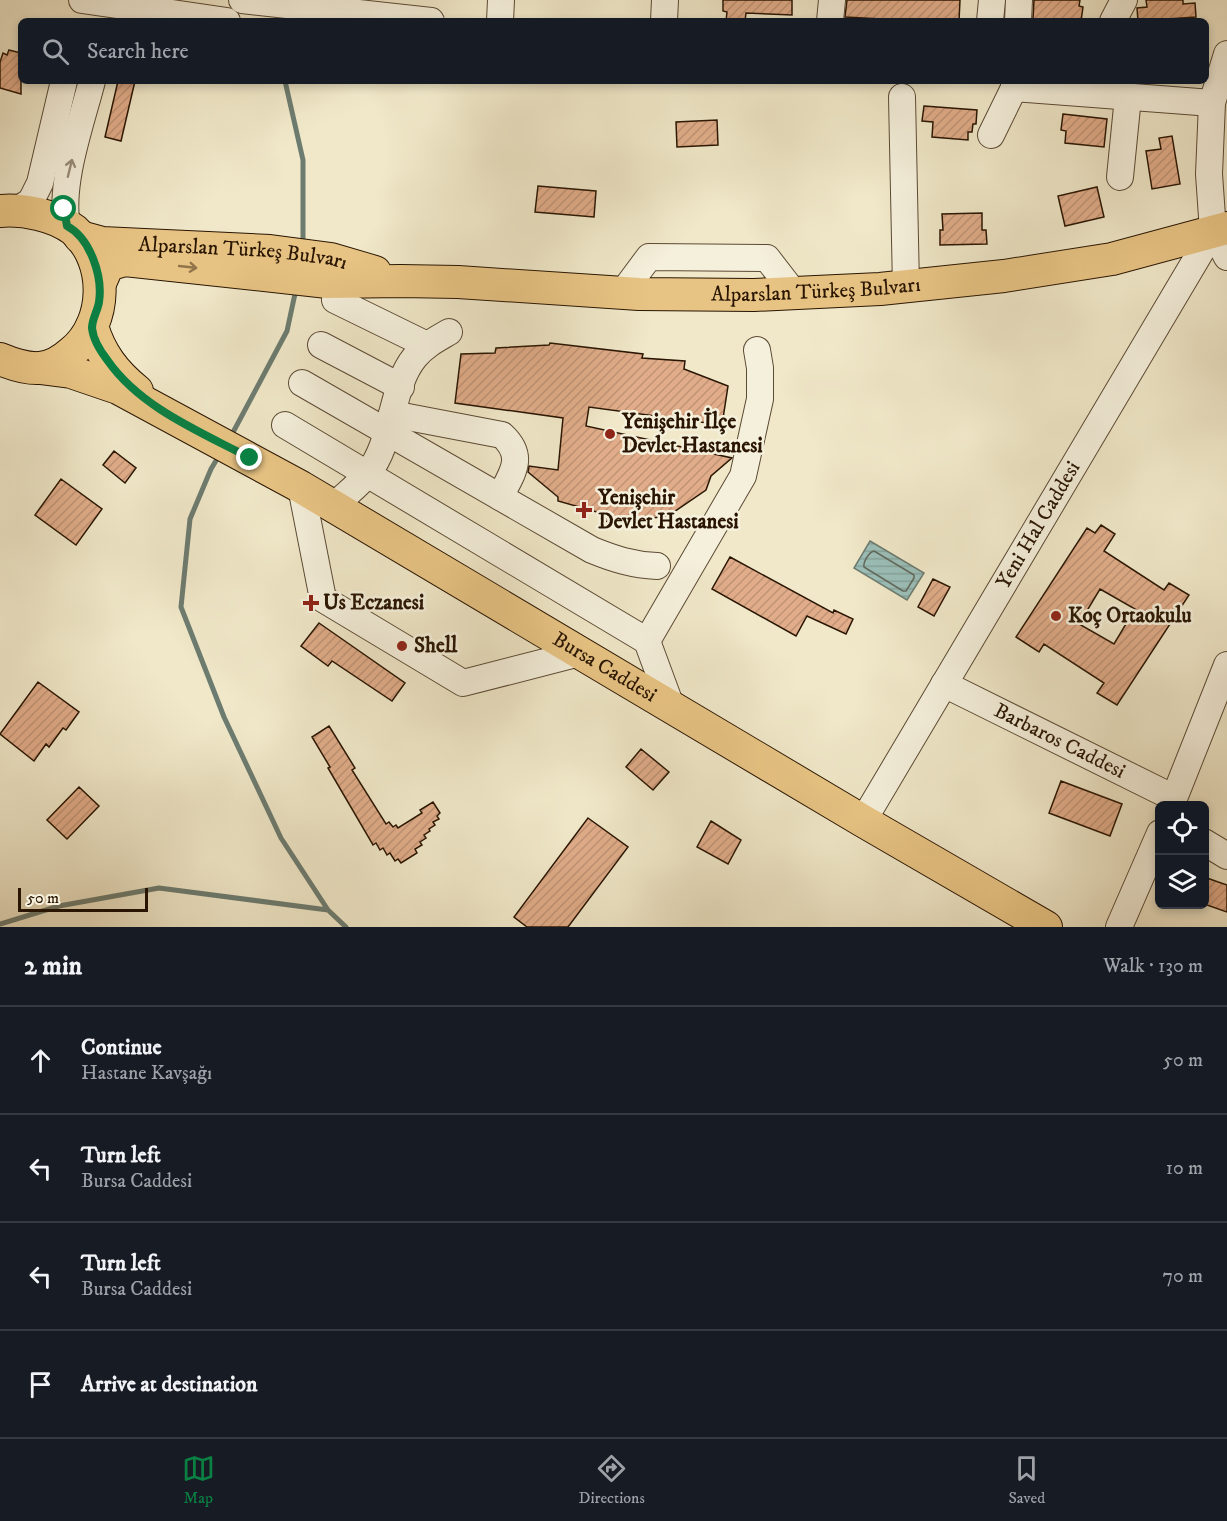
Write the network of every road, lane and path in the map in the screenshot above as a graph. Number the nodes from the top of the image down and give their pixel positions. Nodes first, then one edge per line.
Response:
1 (83, 0) edge
2 (242, 0) edge
3 (501, 0) edge
4 (665, 0) edge
5 (832, 0) edge
6 (992, 0) edge
7 (1019, 0) edge
8 (1124, 0) edge
9 (110, 9) edge
10 (336, 11) edge
11 (79, 18) edge
12 (198, 18) edge
13 (402, 18) edge
14 (500, 18) edge
15 (664, 18) edge
16 (830, 18) edge
17 (990, 18) edge
18 (1018, 18) edge
19 (1115, 18) edge
20 (1209, 46) edge
21 (1227, 47) edge
22 (1227, 54) edge
23 (63, 84) edge
24 (91, 84) edge
25 (1014, 85) edge
26 (902, 97) dead end
27 (1128, 97) junction
28 (1212, 103) junction
29 (991, 135) dead end
30 (1120, 177) dead end
31 (8, 211) edge
32 (73, 231) junction
33 (1222, 239) edge
34 (270, 264) junction
35 (332, 280) junction
36 (100, 283) junction
37 (906, 287) junction
38 (92, 326) junction
39 (449, 332) dead end
40 (321, 345) dead end
41 (427, 345) junction
42 (758, 350) dead end
43 (0, 359) edge
44 (40, 368) junction
45 (302, 383) dead end
46 (401, 387) junction
47 (161, 410) junction
48 (390, 423) junction
49 (285, 425) dead end
50 (368, 474) junction
51 (302, 487) junction
52 (500, 497) junction
53 (334, 506) junction
54 (657, 566) dead end
55 (647, 641) junction
56 (580, 653) junction
57 (1227, 665) edge
58 (944, 684) junction
59 (1221, 702) edge
60 (671, 706) junction
61 (1170, 801) edge
62 (1172, 801) edge
63 (863, 821) junction
64 (1155, 844) edge
65 (1209, 845) edge
66 (1227, 856) edge
67 (1046, 927) edge
68 (1119, 927) edge

1 - 9 street
1 - 11 street
2 - 10 street
3 - 14 street
4 - 15 street
5 - 16 street
6 - 17 street
7 - 18 street
8 - 19 street
9 - 12 street
10 - 13 street
20 - 21 street
22 - 28 street
23 - 31 street
32 -> 24 street
25 - 27 street
25 - 29 street
26 - 37 street
27 - 28 street
27 - 30 street
28 - 33 street
31 - 32 main road, Alparslan Türkeş Bulvarı
32 - 34 main road, Alparslan Türkeş Bulvarı
32 - 36 main road
33 - 37 main road, Alparslan Türkeş Bulvarı
33 - 58 street, Yeni Hal Caddesi
34 - 35 main road, Alparslan Türkeş Bulvarı
36 -> 34 main road, Alparslan Türkeş Bulvarı
35 - 37 main road, Alparslan Türkeş Bulvarı
35 - 41 street
36 - 38 main road
38 - 44 main road
38 - 47 main road, Bursa Caddesi
39 - 41 street
40 - 46 street
41 - 46 street
42 - 55 street
43 - 44 main road, Bursa Caddesi
44 - 47 main road, Bursa Caddesi
45 - 48 street
46 - 48 street
47 - 51 main road, Bursa Caddesi
48 - 50 street
48 - 52 street
48 - 52 street
49 - 50 street
50 - 53 street
50 - 55 street
51 - 53 main road, Bursa Caddesi
51 - 56 street
52 - 54 street
53 - 56 main road, Bursa Caddesi
55 - 60 street
56 - 60 main road, Bursa Caddesi
57 - 59 street
58 - 61 street, Barbaros Caddesi
58 - 63 street, Yeni Hal Caddesi
59 - 62 street
60 - 63 main road, Bursa Caddesi
63 - 67 main road, Bursa Caddesi
64 - 68 street
65 - 66 street

